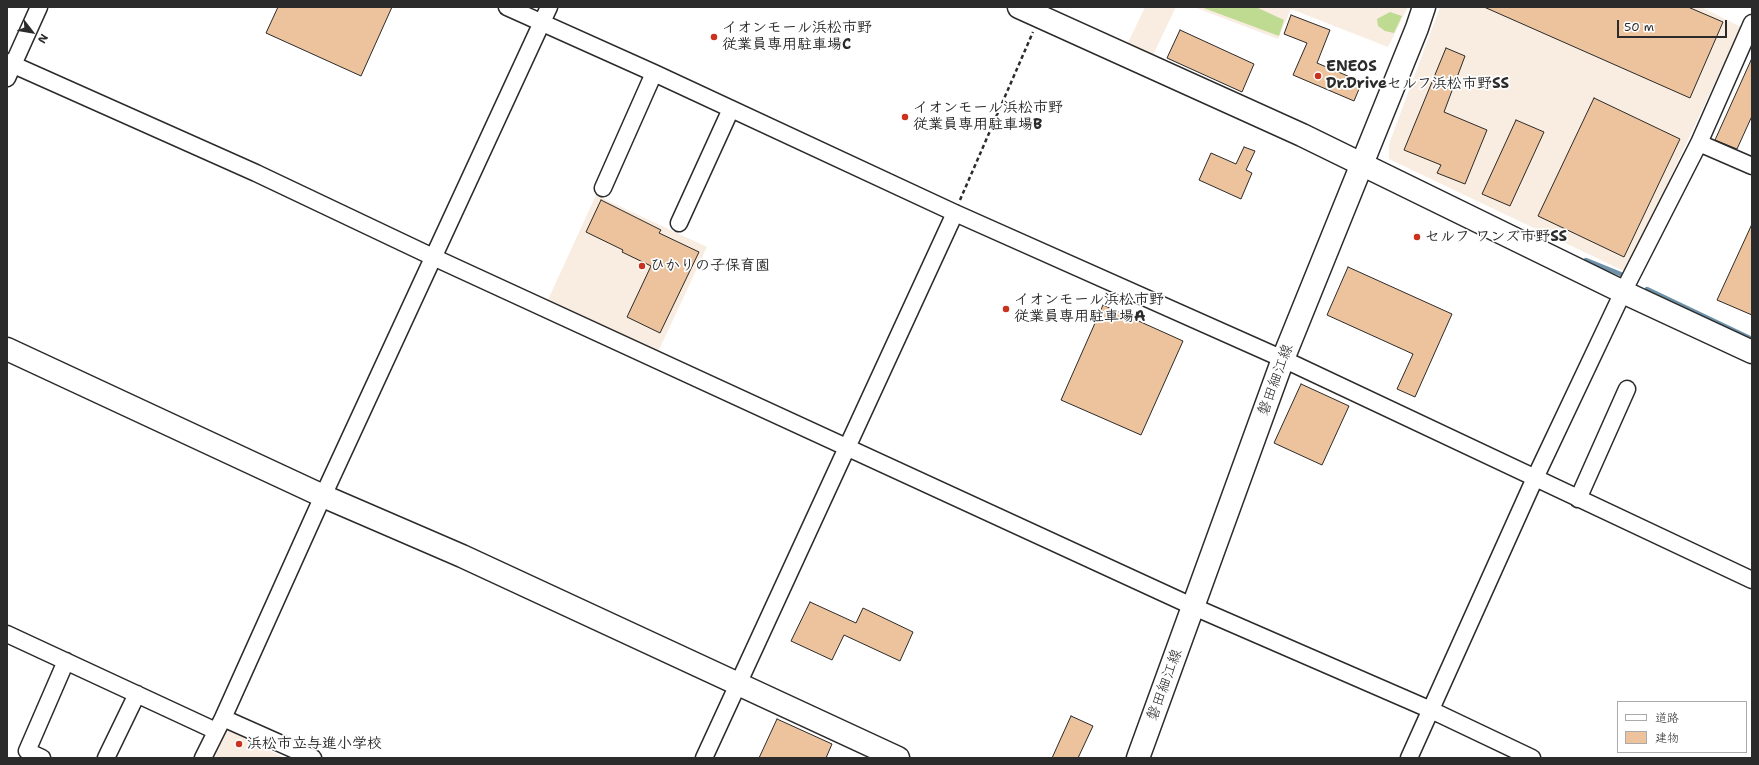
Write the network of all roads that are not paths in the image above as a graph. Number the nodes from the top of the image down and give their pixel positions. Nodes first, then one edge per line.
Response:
1 (39, 7) edge
2 (507, 7) edge
3 (549, 7) edge
4 (1424, 7) edge
5 (1031, 11) edge
6 (542, 23) junction
7 (1752, 23) edge
8 (9, 68) edge
9 (654, 73) junction
10 (731, 109) junction
11 (1699, 143) junction
12 (1361, 164) junction
13 (1752, 166) edge
14 (603, 188) dead end
15 (954, 213) junction
16 (679, 223) dead end
17 (433, 257) junction
18 (1623, 292) junction
19 (7, 350) edge
20 (1752, 352) edge
21 (1283, 359) junction
22 (1627, 389) dead end
23 (846, 446) junction
24 (1535, 478) junction
25 (323, 496) junction
26 (1578, 499) junction
27 (1752, 580) edge
28 (1194, 607) junction
29 (7, 634) edge
30 (66, 661) junction
31 (737, 684) junction
32 (137, 694) junction
33 (1431, 710) junction
34 (220, 724) junction
35 (42, 758) edge
36 (106, 758) edge
37 (203, 758) edge
38 (313, 758) edge
39 (704, 758) edge
40 (898, 758) edge
41 (1138, 758) edge
42 (1409, 758) edge
43 (1532, 758) edge

1 - 8 street
2 - 6 street
3 - 6 street
4 - 12 street, 磐田細江線
5 - 12 street
6 - 9 street
6 - 17 street
7 - 11 street
8 - 17 street
9 - 10 street
9 - 14 street
10 - 15 street
10 - 16 street
11 - 13 street
11 - 18 street
12 - 18 street
12 - 21 street, 磐田細江線
15 - 21 street
15 - 23 street
17 - 23 street
17 - 25 street
18 - 20 street
18 - 24 street
19 - 25 street
21 - 24 street
21 - 28 street, 磐田細江線
22 - 26 street
23 - 28 street
23 - 31 street
24 - 26 street
24 - 33 street
25 - 31 street
25 - 34 street
26 - 27 street
28 - 33 street
28 - 41 street, 磐田細江線
29 - 30 street
30 - 32 street
30 - 35 street
31 - 39 street
31 - 40 street
32 - 34 street
32 - 36 street
33 - 42 street
33 - 43 street
34 - 37 street
34 - 38 street

